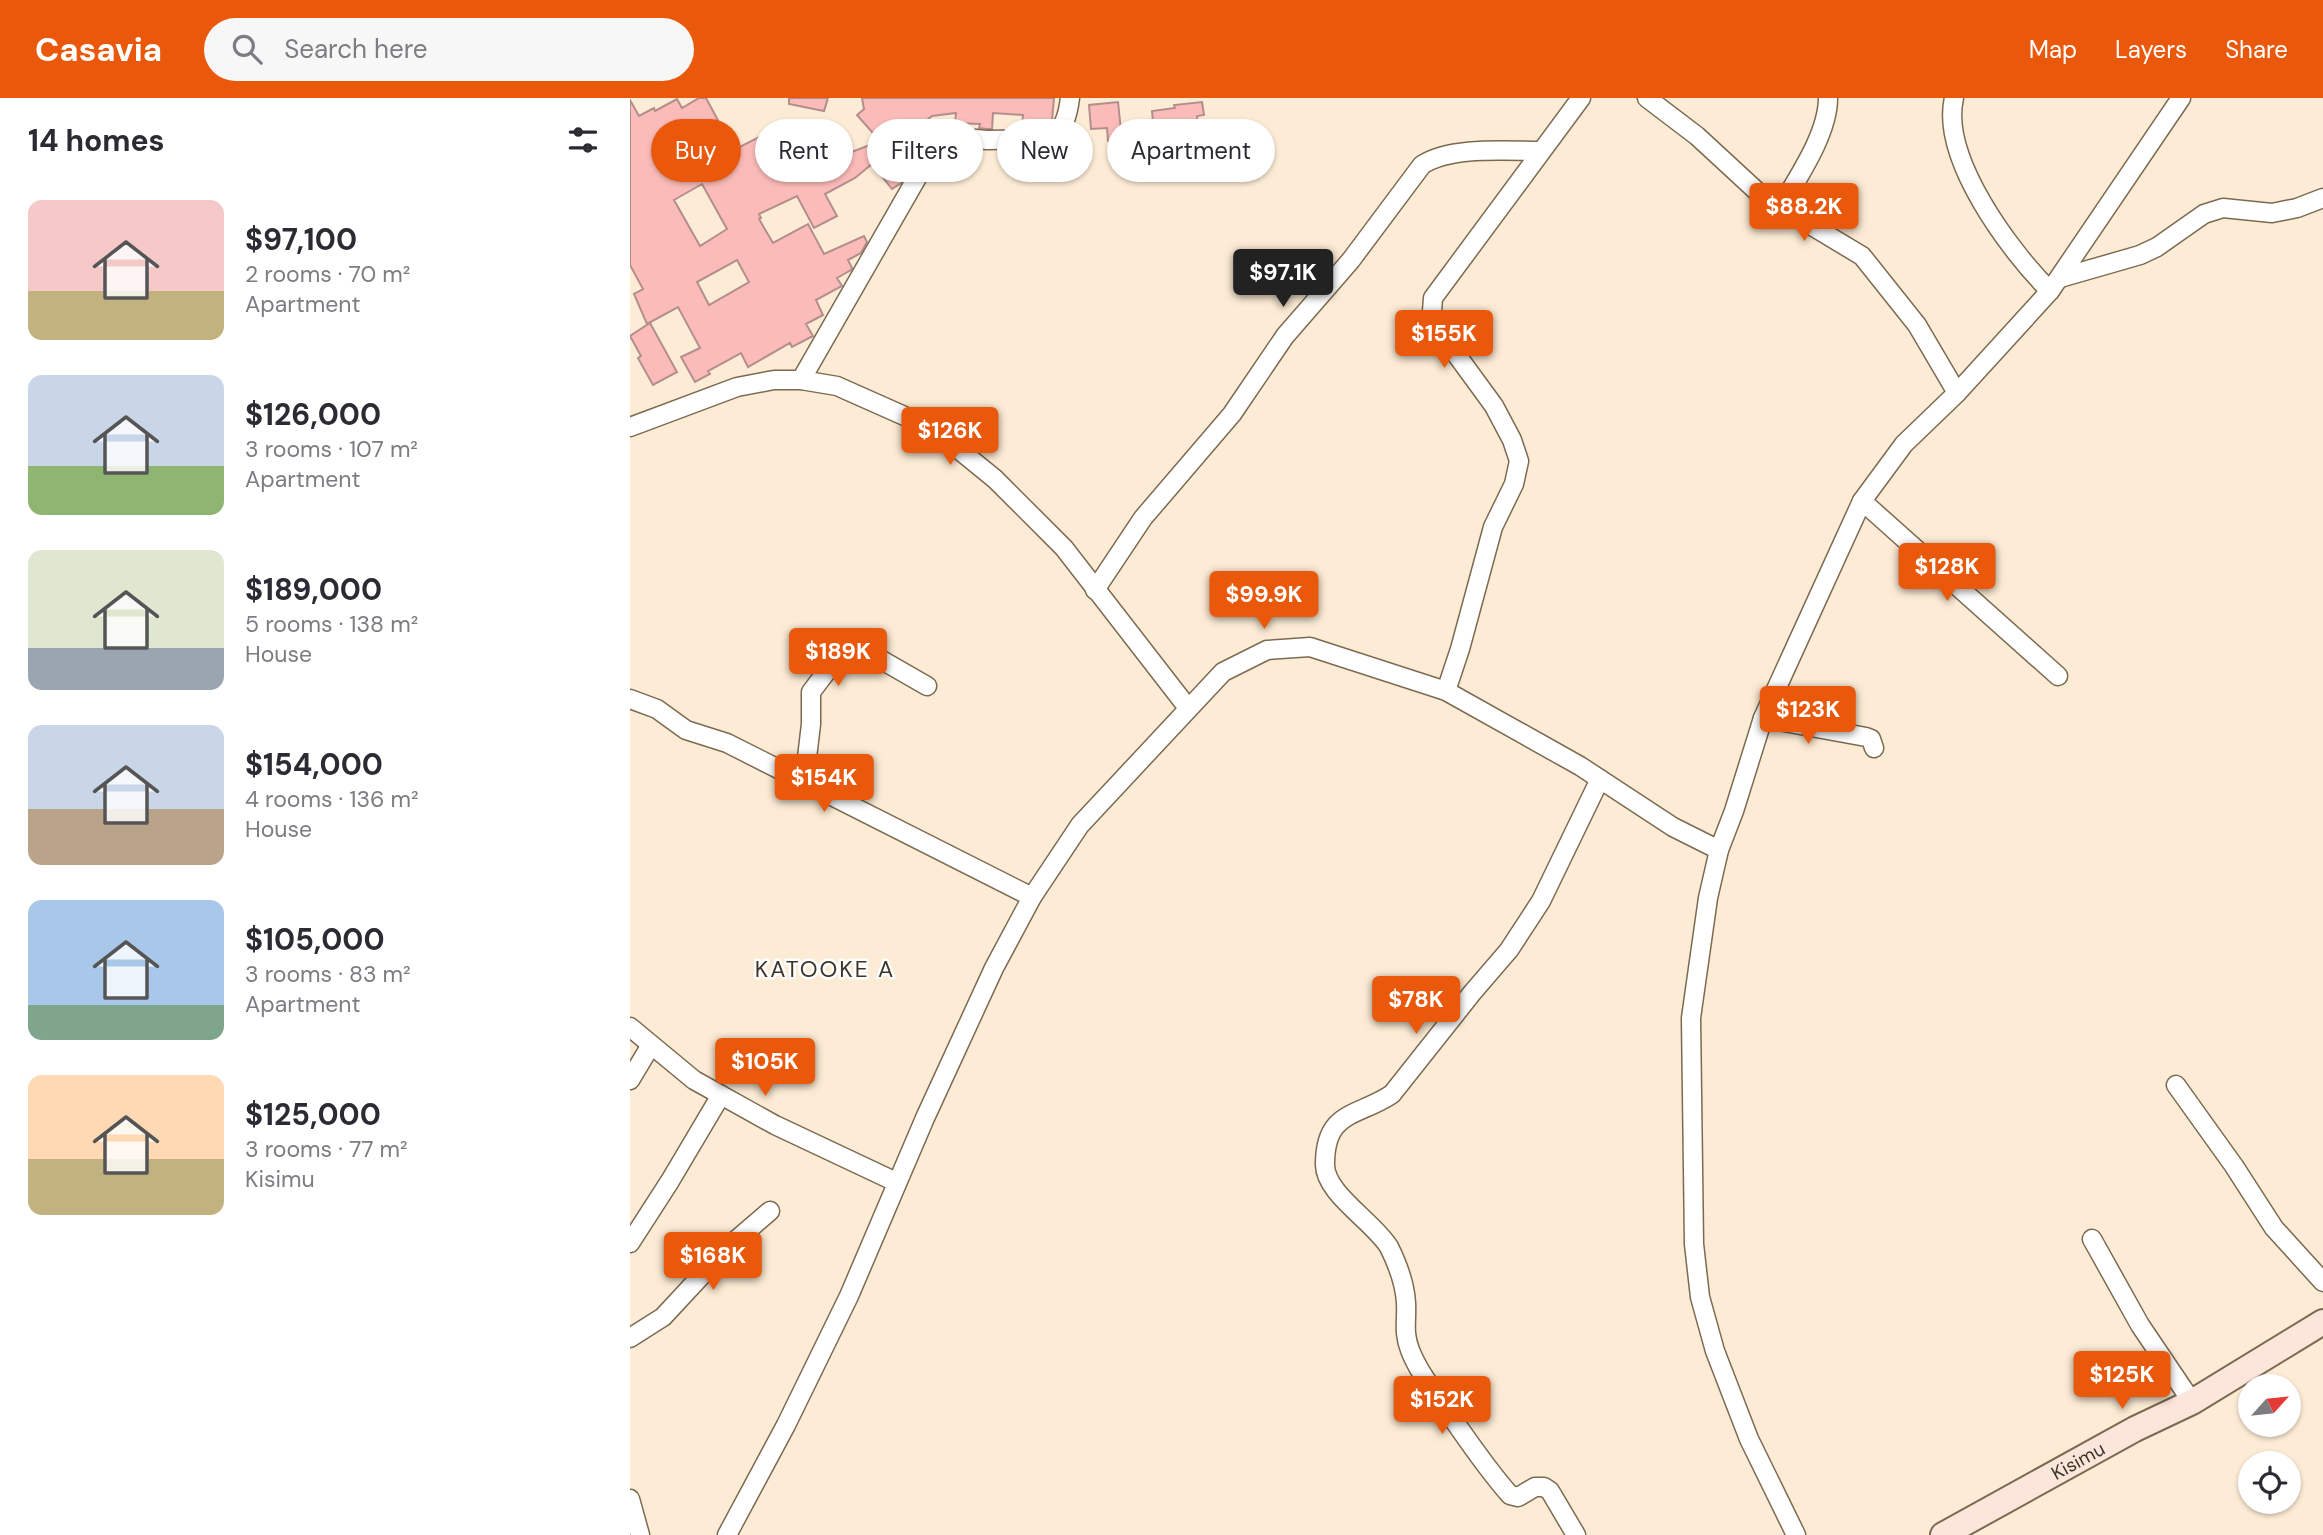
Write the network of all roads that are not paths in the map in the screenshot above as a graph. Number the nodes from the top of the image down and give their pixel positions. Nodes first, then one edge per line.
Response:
1 (1070, 98) edge
2 (1581, 98) edge
3 (1647, 98) edge
4 (1828, 98) edge
5 (1954, 98) edge
6 (2181, 98) edge
7 (1541, 151) junction
8 (2323, 198) edge
9 (1780, 208) junction
10 (2055, 285) junction
11 (801, 380) junction
12 (1956, 393) junction
13 (630, 428) edge
14 (1862, 501) junction
15 (1095, 590) junction
16 (2058, 676) dead end
17 (927, 687) dead end
18 (1446, 691) junction
19 (630, 699) edge
20 (1188, 708) junction
21 (1763, 718) junction
22 (1874, 748) dead end
23 (1600, 779) junction
24 (804, 783) junction
25 (1719, 850) junction
26 (1032, 897) junction
27 (630, 1027) edge
28 (651, 1045) junction
29 (630, 1080) edge
30 (2176, 1085) dead end
31 (721, 1095) junction
32 (896, 1182) junction
33 (770, 1212) dead end
34 (2092, 1239) dead end
35 (630, 1243) edge
36 (2323, 1282) edge
37 (2323, 1322) edge
38 (630, 1338) edge
39 (2192, 1402) junction
40 (630, 1499) edge
41 (640, 1535) edge
42 (727, 1535) edge
43 (1576, 1535) edge
44 (1796, 1535) edge
45 (1942, 1535) edge

1 - 11 street
2 - 7 street
3 - 9 street
4 - 9 street
5 - 10 street
6 - 10 street
7 - 15 street
7 - 18 street
8 - 10 street
9 - 12 street
10 - 12 street
11 - 13 street
11 - 15 street
12 - 14 street
14 - 16 street
14 - 21 street
15 - 20 street
17 - 24 street
18 - 20 street
18 - 23 street
19 - 24 street
20 - 26 street
21 - 22 street
21 - 25 street
23 - 25 street
23 - 43 street
24 - 26 street
25 - 44 street
26 - 32 street
27 - 28 street
28 - 29 street
28 - 31 street
30 - 36 street
31 - 32 street
31 - 35 street
32 - 42 street
33 - 38 street
34 - 39 street
37 - 39 street, Kisimu
39 - 45 street, Kisimu
40 - 41 street

